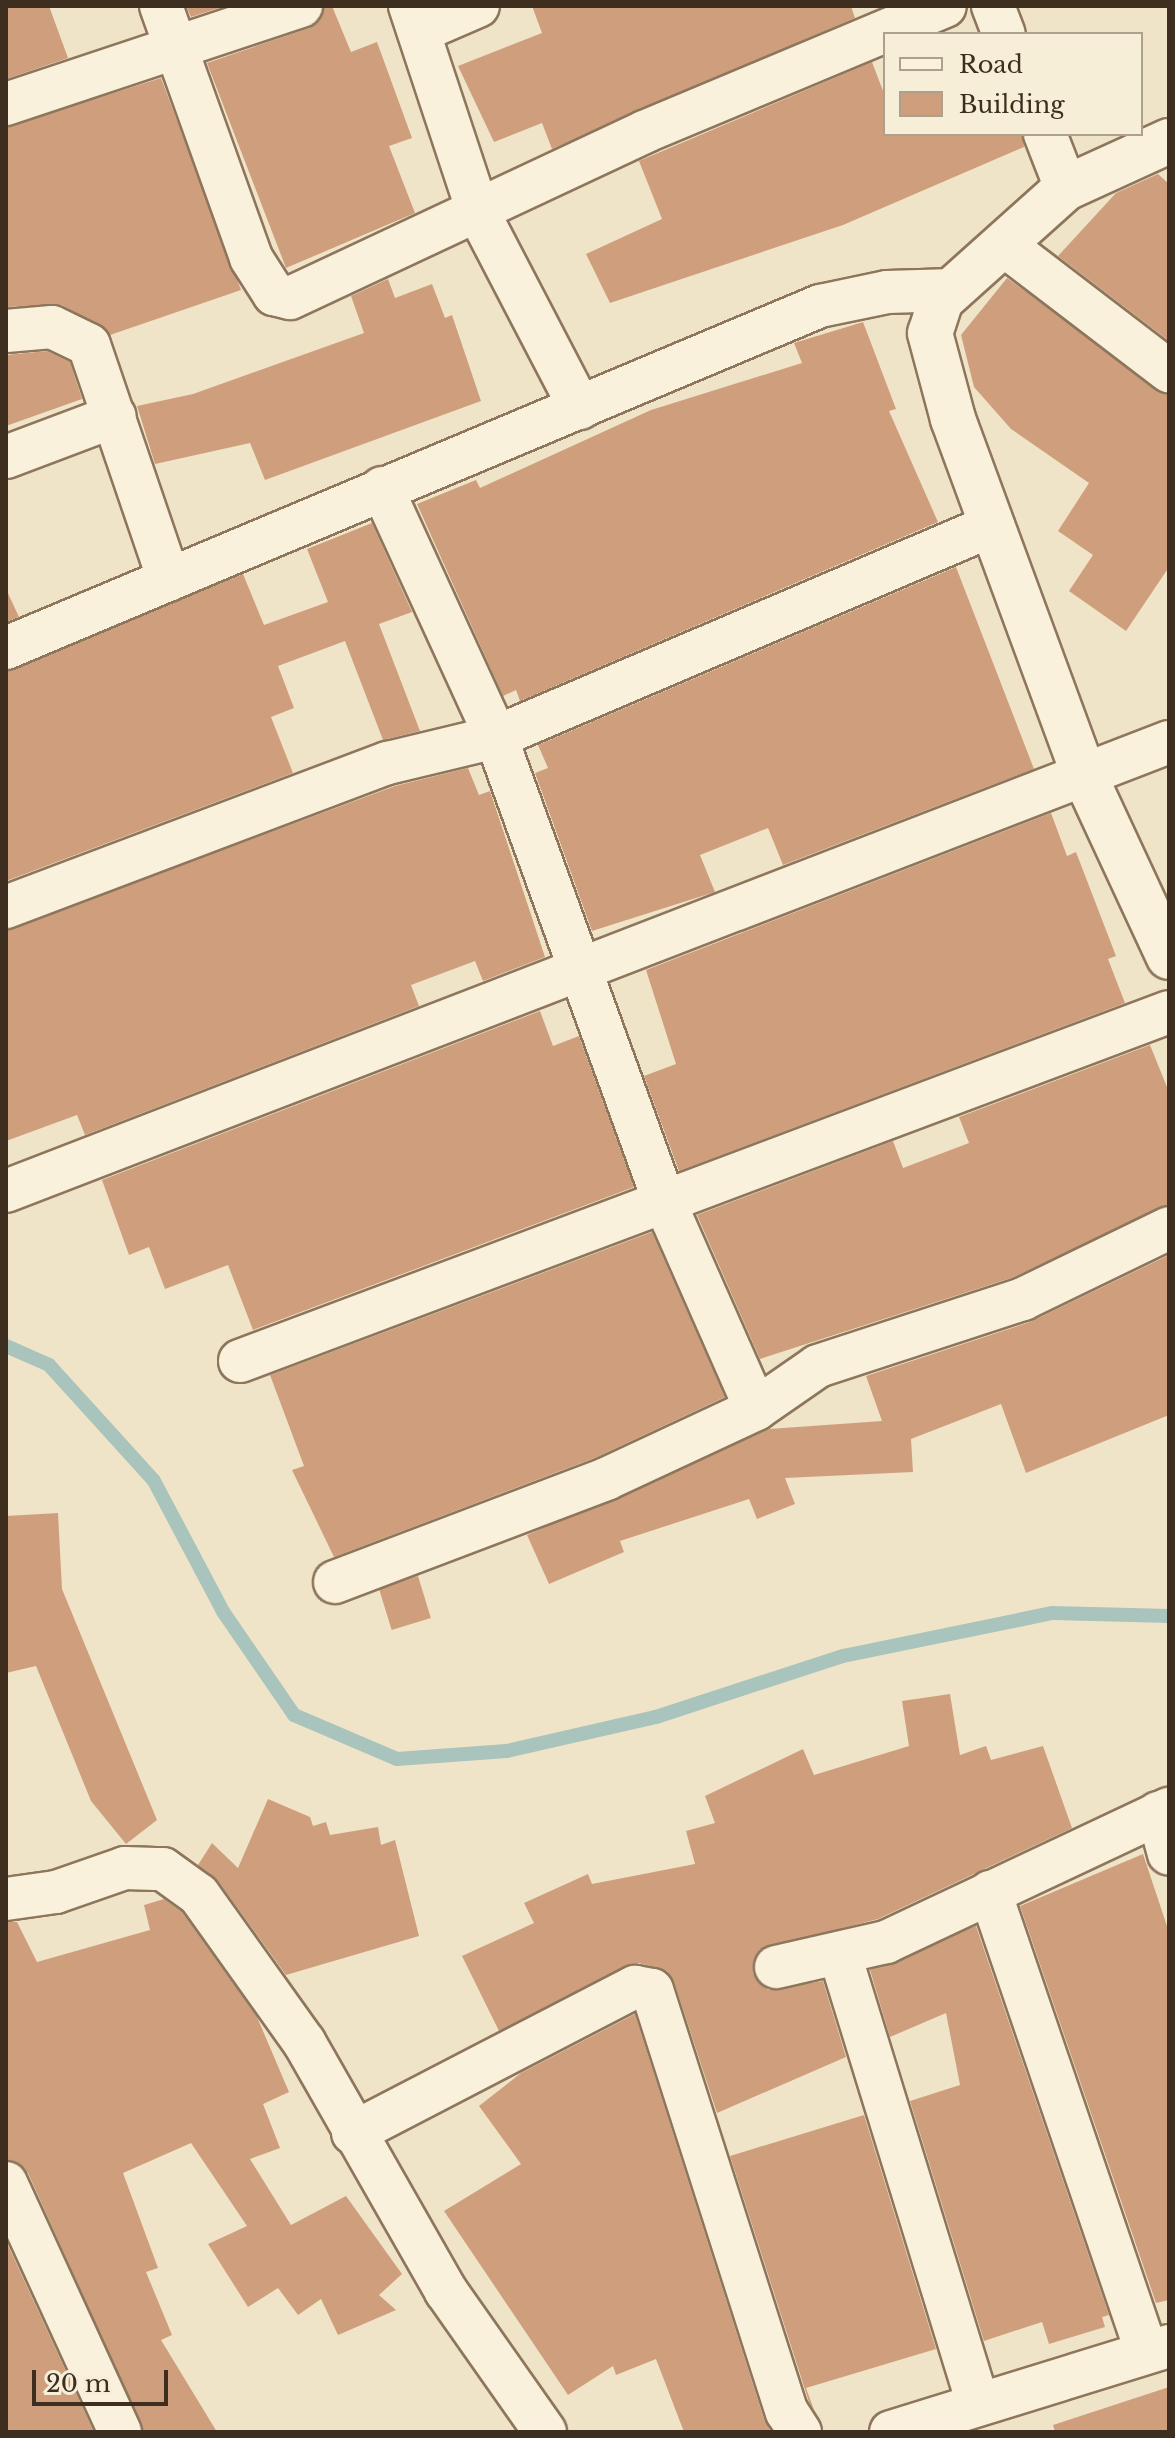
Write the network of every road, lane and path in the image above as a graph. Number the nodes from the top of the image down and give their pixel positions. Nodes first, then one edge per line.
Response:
1 (161, 6) edge
2 (301, 6) edge
3 (478, 6) edge
4 (945, 6) edge
5 (993, 6) edge
6 (415, 19) edge
7 (1003, 32) edge
8 (178, 50) junction
9 (6, 104) edge
10 (1046, 136) edge
11 (1169, 141) edge
12 (1066, 188) junction
13 (478, 212) junction
14 (1004, 245) junction
15 (953, 290) junction
16 (6, 331) edge
17 (1169, 371) edge
18 (580, 408) junction
19 (115, 416) junction
20 (6, 457) edge
21 (382, 488) junction
22 (993, 525) junction
23 (169, 580) junction
24 (6, 648) edge
25 (496, 737) junction
26 (1169, 742) edge
27 (1082, 770) junction
28 (6, 907) edge
29 (1169, 957) edge
30 (582, 965) junction
31 (1169, 1012) edge
32 (6, 1191) edge
33 (665, 1203) junction
34 (1169, 1228) edge
35 (240, 1361) dead end
36 (756, 1409) junction
37 (335, 1582) dead end
38 (1164, 1811) edge
39 (1169, 1854) edge
40 (990, 1892) junction
41 (6, 1899) edge
42 (840, 1955) junction
43 (776, 1967) dead end
44 (353, 2133) junction
45 (6, 2183) edge
46 (1158, 2349) edge
47 (978, 2403) junction
48 (120, 2432) edge
49 (545, 2432) edge
50 (800, 2432) edge
51 (891, 2432) edge

1 - 8 street
2 - 8 street
3 - 6 street
4 - 13 street
5 - 7 street
6 - 13 street
8 - 9 street
8 - 13 street
10 - 12 street
11 - 12 street
12 - 14 street
13 - 18 street
14 - 15 street
14 - 17 street
15 - 18 street
15 - 22 street
16 - 19 street
18 - 21 street
19 - 20 street
19 - 23 street
21 - 23 street
21 - 25 street
22 - 25 street
22 - 27 street
23 - 24 street
25 - 28 street
25 - 30 street
26 - 27 street
27 - 29 street
27 - 30 street
30 - 32 street
30 - 33 street
31 - 33 street
33 - 35 street
33 - 36 street
34 - 36 street
36 - 37 street
38 - 39 street
38 - 40 street
40 - 42 street
40 - 46 street
41 - 44 street
42 - 43 street
42 - 47 street
44 - 49 street
44 - 50 street
45 - 48 street
46 - 47 street
47 - 51 street

